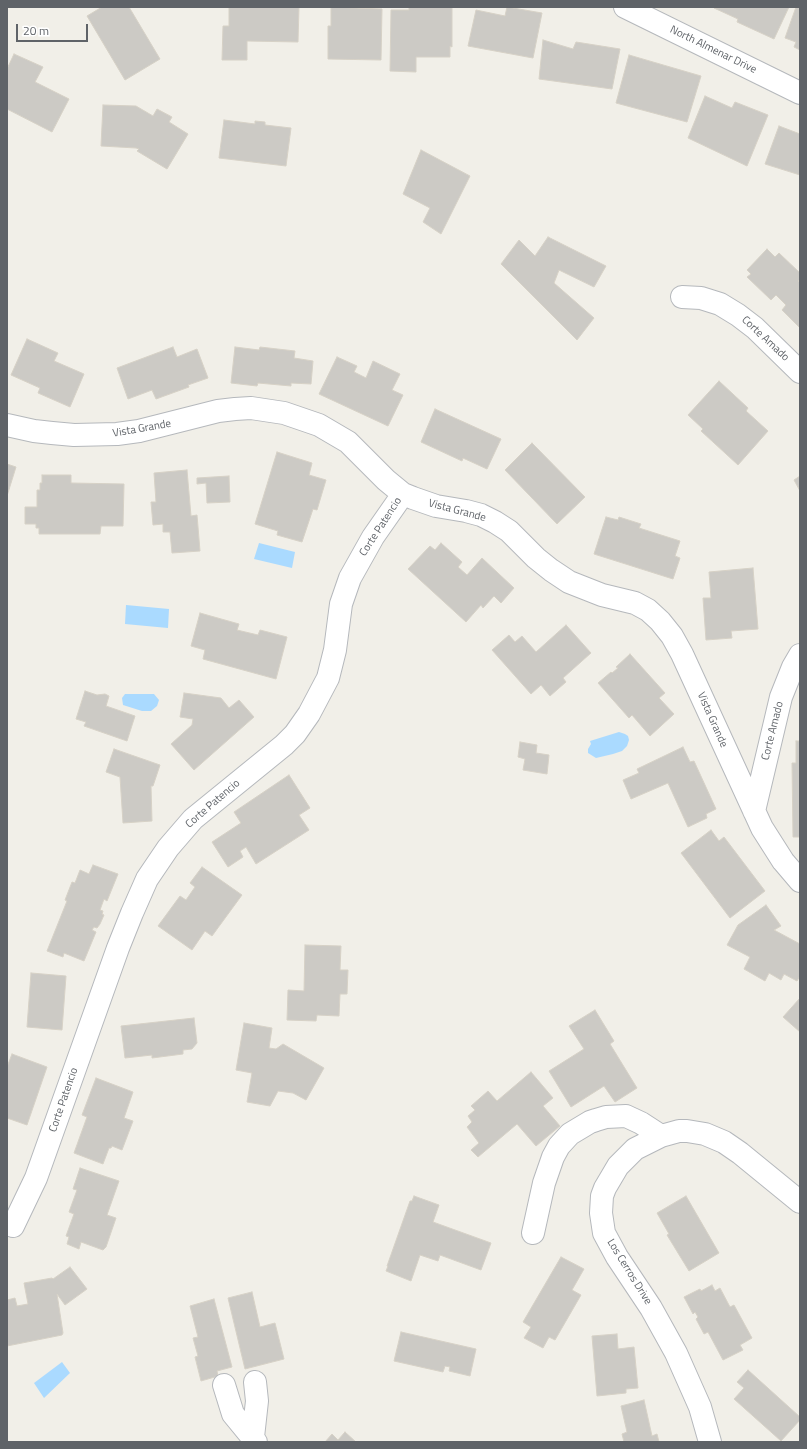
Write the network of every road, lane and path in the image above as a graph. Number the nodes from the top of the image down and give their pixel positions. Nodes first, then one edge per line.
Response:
1 (625, 7) edge
2 (800, 93) edge
3 (682, 297) dead end
4 (800, 372) edge
5 (7, 425) edge
6 (403, 494) junction
7 (800, 655) edge
8 (754, 810) junction
9 (800, 881) edge
10 (661, 1136) junction
11 (800, 1202) edge
12 (13, 1226) dead end
13 (533, 1233) dead end
14 (255, 1382) dead end
15 (224, 1385) dead end
16 (254, 1439) edge
17 (710, 1442) edge

1 - 2 street, North Almenar Drive
3 - 4 street, Corte Amado
5 - 6 street, Vista Grande
6 - 8 street, Vista Grande
6 - 12 street, Corte Patencio
7 - 8 street, Corte Amado
8 - 9 street, Vista Grande
10 - 11 street, Los Cerros Drive
10 - 13 street
10 - 17 street, Los Cerros Drive
14 - 16 street
15 - 16 street

